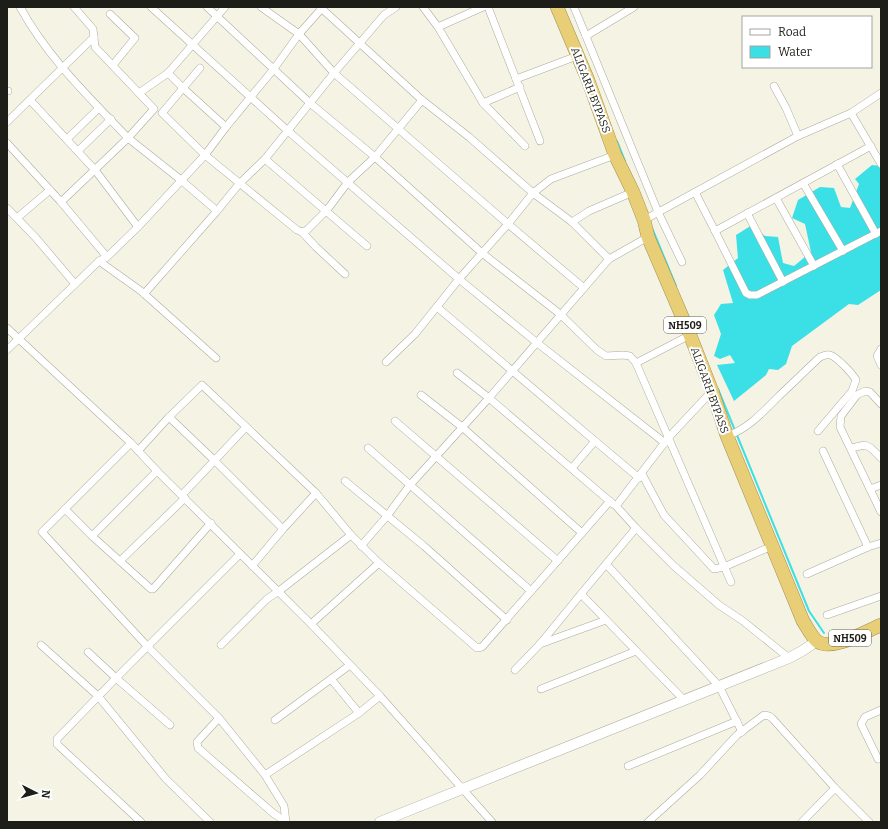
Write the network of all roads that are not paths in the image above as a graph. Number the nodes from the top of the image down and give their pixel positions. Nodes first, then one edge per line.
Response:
1 (20, 7) edge
2 (74, 7) edge
3 (151, 7) edge
4 (207, 7) edge
5 (224, 7) edge
6 (261, 7) edge
7 (396, 7) edge
8 (423, 7) edge
9 (483, 7) edge
10 (488, 7) edge
11 (557, 7) edge
12 (574, 7) edge
13 (321, 8) edge
14 (630, 8) edge
15 (110, 14) dead end
16 (218, 16) junction
17 (438, 27) junction
18 (299, 34) junction
19 (586, 36) junction
20 (94, 37) junction
21 (87, 44) junction
22 (193, 44) junction
23 (359, 44) junction
24 (95, 47) junction
25 (577, 56) junction
26 (113, 65) junction
27 (200, 68) dead end
28 (62, 69) junction
29 (273, 70) junction
30 (168, 73) junction
31 (334, 73) junction
32 (516, 79) junction
33 (774, 86) dead end
34 (520, 87) junction
35 (183, 88) junction
36 (139, 93) junction
37 (881, 93) edge
38 (250, 98) junction
39 (30, 100) junction
40 (422, 100) junction
41 (310, 103) junction
42 (483, 104) junction
43 (99, 108) junction
44 (154, 109) junction
45 (162, 112) junction
46 (851, 113) junction
47 (111, 119) junction
48 (7, 122) edge
49 (226, 127) junction
50 (398, 128) junction
51 (288, 131) junction
52 (798, 136) junction
53 (128, 138) junction
54 (67, 139) junction
55 (540, 142) dead end
56 (7, 143) edge
57 (524, 146) dead end
58 (871, 146) junction
59 (78, 152) junction
60 (205, 155) junction
61 (615, 155) junction
62 (375, 157) junction
63 (265, 159) junction
64 (837, 164) junction
65 (881, 164) edge
66 (95, 170) junction
67 (181, 180) junction
68 (348, 182) junction
69 (803, 183) junction
70 (239, 184) junction
71 (50, 190) junction
72 (633, 192) junction
73 (695, 192) junction
74 (533, 193) junction
75 (776, 198) junction
76 (61, 202) junction
77 (7, 208) edge
78 (327, 210) junction
79 (217, 211) junction
80 (747, 213) junction
81 (651, 216) junction
82 (17, 218) junction
83 (572, 222) junction
84 (508, 224) junction
85 (138, 227) junction
86 (715, 231) junction
87 (302, 232) junction
88 (878, 233) edge
89 (648, 237) junction
90 (367, 246) dead end
91 (843, 251) junction
92 (482, 253) junction
93 (107, 257) junction
94 (609, 259) junction
95 (99, 261) junction
96 (682, 262) dead end
97 (814, 266) junction
98 (345, 274) dead end
99 (459, 279) junction
100 (783, 282) junction
101 (74, 284) junction
102 (584, 288) junction
103 (144, 294) junction
104 (437, 306) junction
105 (560, 314) junction
106 (7, 328) edge
107 (690, 335) junction
108 (18, 339) junction
109 (536, 342) junction
110 (881, 349) edge
111 (7, 350) edge
112 (216, 358) dead end
113 (386, 362) dead end
114 (636, 363) junction
115 (881, 365) edge
116 (512, 370) junction
117 (458, 373) dead end
118 (712, 391) junction
119 (421, 395) dead end
120 (488, 398) junction
121 (881, 404) edge
122 (169, 417) junction
123 (395, 421) dead end
124 (246, 427) junction
125 (462, 427) junction
126 (818, 430) dead end
127 (729, 436) junction
128 (667, 440) junction
129 (595, 441) junction
130 (131, 443) junction
131 (368, 448) dead end
132 (851, 448) junction
133 (138, 451) junction
134 (823, 451) dead end
135 (436, 456) junction
136 (881, 458) edge
137 (214, 460) junction
138 (572, 468) junction
139 (157, 471) junction
140 (640, 476) junction
141 (345, 481) dead end
142 (410, 485) junction
143 (881, 485) edge
144 (870, 489) junction
145 (316, 493) junction
146 (183, 496) junction
147 (610, 501) junction
148 (616, 506) junction
149 (65, 509) junction
150 (881, 512) edge
151 (387, 516) junction
152 (211, 523) junction
153 (636, 528) junction
154 (283, 529) junction
155 (582, 533) junction
156 (351, 535) junction
157 (92, 536) junction
158 (881, 543) edge
159 (361, 546) junction
160 (772, 546) junction
161 (868, 547) junction
162 (240, 554) junction
163 (120, 561) junction
164 (558, 561) junction
165 (379, 563) junction
166 (606, 564) junction
167 (252, 566) junction
168 (724, 567) junction
169 (807, 574) dead end
170 (731, 582) dead end
171 (279, 591) junction
172 (531, 592) junction
173 (581, 594) junction
174 (881, 596) edge
175 (827, 615) dead end
176 (506, 620) junction
177 (606, 620) junction
178 (311, 624) junction
179 (881, 625) edge
180 (817, 641) junction
181 (540, 644) junction
182 (41, 645) dead end
183 (221, 645) dead end
184 (148, 646) junction
185 (88, 652) dead end
186 (636, 652) junction
187 (789, 658) junction
188 (350, 665) junction
189 (515, 670) dead end
190 (116, 678) junction
191 (331, 679) junction
192 (719, 686) junction
193 (541, 689) dead end
194 (98, 696) junction
195 (380, 696) junction
196 (683, 699) junction
197 (881, 710) edge
198 (359, 713) junction
199 (219, 718) junction
200 (275, 720) dead end
201 (737, 721) junction
202 (170, 725) dead end
203 (742, 732) junction
204 (878, 759) dead end
205 (628, 766) dead end
206 (265, 774) junction
207 (835, 788) junction
208 (464, 789) junction
209 (141, 822) edge
210 (210, 822) edge
211 (286, 822) edge
212 (380, 822) edge
213 (492, 822) edge
214 (648, 822) edge
215 (802, 822) edge
216 (869, 822) edge

1 - 28 street
2 - 20 street
3 - 22 street
4 - 16 street
5 - 16 street
6 - 18 street
7 - 23 street
8 - 17 street
9 - 17 street
10 - 32 street
11 - 25 highway, ALIGARH BYPASS / NH509
12 - 19 street
13 - 18 street
13 - 23 street
14 - 19 street
15 - 26 street
16 - 22 street
16 - 29 street
17 - 42 street
18 - 29 street
18 - 31 street
19 - 81 street
20 - 21 street
20 - 24 street
21 - 24 street
21 - 28 street
22 - 30 street
22 - 38 street
23 - 31 street
23 - 40 street
24 - 26 street
25 - 32 street
25 - 61 highway, ALIGARH BYPASS / NH509
26 - 36 street
27 - 35 street
28 - 39 street
28 - 43 street
29 - 38 street
29 - 41 street
30 - 35 street
30 - 36 street
31 - 41 street
31 - 50 street
32 - 34 street
33 - 52 street
34 - 42 street
34 - 55 street
35 - 45 street
35 - 49 street
36 - 44 street
37 - 46 street
38 - 49 street
38 - 51 street
39 - 48 street
39 - 54 street
40 - 50 street
40 - 74 street
41 - 51 street
41 - 62 street
42 - 57 street
43 - 47 street
43 - 54 street
44 - 45 street
44 - 53 street
45 - 60 street
46 - 52 street
46 - 58 street
47 - 53 street
47 - 59 street
49 - 60 street
50 - 62 street
50 - 84 street
51 - 63 street
51 - 68 street
52 - 73 street
53 - 66 street
53 - 67 street
54 - 59 street
56 - 71 street
58 - 64 street
58 - 65 street
59 - 66 street
60 - 67 street
60 - 70 street
61 - 72 highway, ALIGARH BYPASS / NH509
61 - 74 street
62 - 68 street
62 - 92 street
63 - 70 street
63 - 78 street
64 - 69 street
64 - 88 street
66 - 76 street
66 - 85 street
67 - 79 street
67 - 85 street
68 - 78 street
68 - 99 street
69 - 75 street
69 - 91 street
70 - 79 street
70 - 87 street
71 - 76 street
71 - 82 street
72 - 81 highway, ALIGARH BYPASS / NH509
72 - 83 street
73 - 81 street
73 - 86 street
74 - 83 street
74 - 84 street
75 - 80 street
75 - 97 street
76 - 93 street
77 - 82 street
78 - 87 street
78 - 90 street
79 - 103 street
80 - 86 street
80 - 100 street
81 - 89 highway, ALIGARH BYPASS / NH509
81 - 96 street
82 - 101 street
83 - 94 street
84 - 92 street
84 - 102 street
85 - 93 street
86 - 100 street
87 - 98 street
88 - 91 street
89 - 94 street
89 - 107 highway, ALIGARH BYPASS / NH509
91 - 97 street
92 - 99 street
92 - 105 street
93 - 95 street
94 - 102 street
95 - 101 street
95 - 103 street
97 - 100 street
99 - 104 street
99 - 109 street
101 - 108 street
102 - 105 street
103 - 112 street
104 - 113 street
104 - 116 street
105 - 109 street
105 - 114 street
106 - 108 street
107 - 114 street
107 - 118 highway, ALIGARH BYPASS / NH509
108 - 111 street
108 - 130 street
109 - 116 street
109 - 128 street
110 - 115 street
114 - 128 street
116 - 120 street
116 - 129 street
117 - 120 street
118 - 127 highway, ALIGARH BYPASS / NH509
118 - 128 street
119 - 125 street
120 - 125 street
120 - 138 street
121 - 132 street
122 - 124 street
122 - 133 street
122 - 137 street
123 - 135 street
124 - 137 street
124 - 145 street
125 - 135 street
125 - 155 street
126 - 127 street
127 - 160 highway, ALIGARH BYPASS / NH509
128 - 140 street
128 - 168 street
129 - 138 street
129 - 140 street
130 - 133 street
130 - 149 street
131 - 142 street
132 - 136 street
132 - 144 street
133 - 139 street
134 - 161 street
135 - 142 street
135 - 164 street
137 - 146 street
137 - 154 street
138 - 147 street
139 - 146 street
139 - 157 street
140 - 148 street
140 - 168 street
141 - 151 street
142 - 151 street
142 - 172 street
143 - 144 street
144 - 150 street
145 - 154 street
145 - 156 street
146 - 152 street
146 - 163 street
147 - 148 street
147 - 155 street
148 - 153 street
149 - 157 street
149 - 184 street
151 - 159 street
151 - 176 street
152 - 162 street
152 - 163 street
153 - 166 street
153 - 187 street
154 - 167 street
155 - 164 street
156 - 159 street
156 - 171 street
157 - 163 street
158 - 161 street
159 - 165 street
160 - 168 street
160 - 180 highway, ALIGARH BYPASS / NH509
161 - 169 street
162 - 167 street
162 - 184 street
164 - 172 street
165 - 176 street
165 - 178 street
166 - 173 street
166 - 192 street
167 - 171 street
168 - 170 street
171 - 178 street
171 - 183 street
172 - 176 street
173 - 177 street
173 - 181 street
174 - 175 street
177 - 181 street
177 - 186 street
178 - 188 street
179 - 180 highway, NH509
180 - 187 street
181 - 189 street
182 - 194 street
184 - 190 street
184 - 199 street
185 - 190 street
186 - 193 street
186 - 196 street
187 - 192 street
188 - 191 street
188 - 195 street
190 - 194 street
190 - 202 street
191 - 198 street
191 - 200 street
192 - 196 street
192 - 201 street
194 - 209 street
194 - 210 street
195 - 198 street
195 - 208 street
196 - 208 street
197 - 204 street
198 - 206 street
199 - 206 street
199 - 211 street
201 - 203 street
201 - 205 street
203 - 207 street
203 - 214 street
206 - 211 street
207 - 215 street
207 - 216 street
208 - 212 street
208 - 213 street

